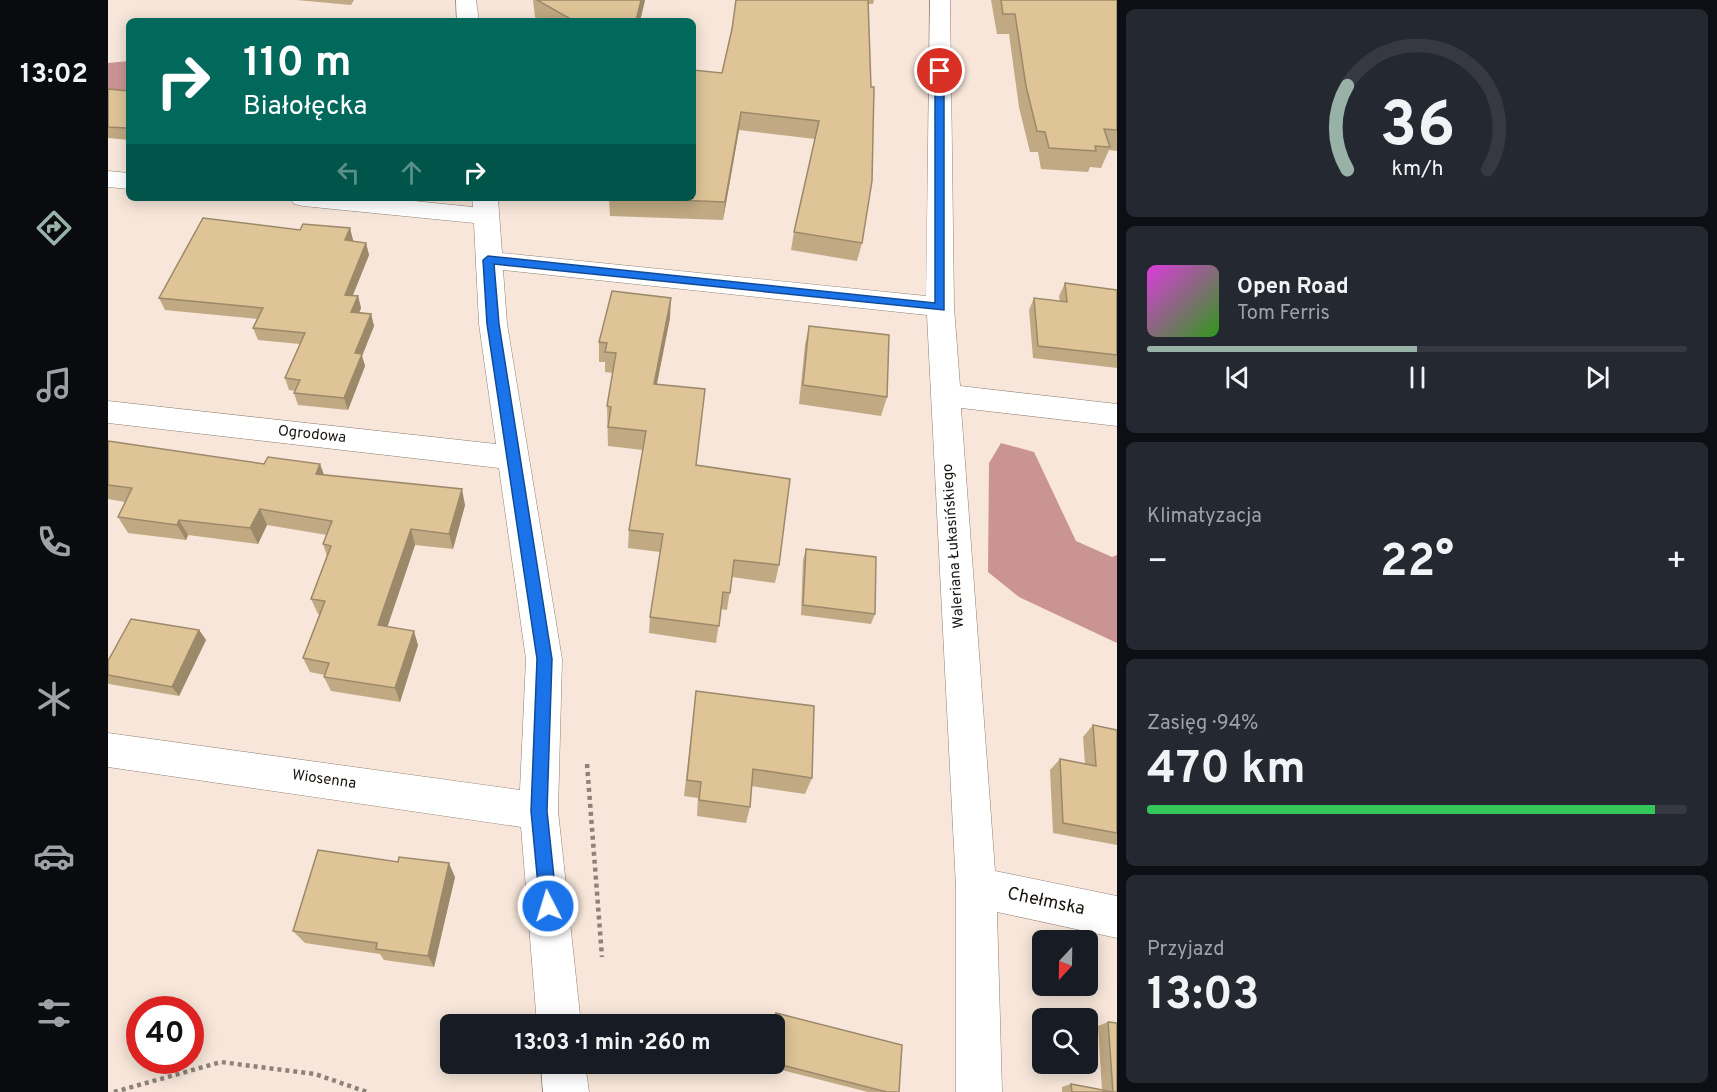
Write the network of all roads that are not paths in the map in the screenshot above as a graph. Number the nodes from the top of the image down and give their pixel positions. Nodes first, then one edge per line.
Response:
1 (466, 0) edge
2 (940, 0) edge
3 (468, 18) edge
4 (108, 179) edge
5 (126, 181) edge
6 (364, 201) edge
7 (486, 207) edge
8 (488, 260) junction
9 (940, 307) junction
10 (945, 395) junction
11 (108, 412) edge
12 (1117, 415) edge
13 (515, 458) junction
14 (108, 750) edge
15 (539, 811) junction
16 (976, 887) junction
17 (1117, 917) edge
18 (558, 1014) edge
19 (564, 1074) edge
20 (566, 1092) edge
21 (979, 1092) edge

1 - 3 street
2 - 9 street, Waleriana Łukasińskiego
4 - 5 street
6 - 7 street
7 - 8 street
8 - 9 street
8 - 13 street
9 - 10 street, Waleriana Łukasińskiego
10 - 12 street
10 - 16 street, Waleriana Łukasińskiego
11 - 13 street, Ogrodowa
13 - 15 street
14 - 15 street, Wiosenna
15 - 18 street
16 - 17 street, Chełmska
16 - 21 street, Waleriana Łukasińskiego
19 - 20 street

